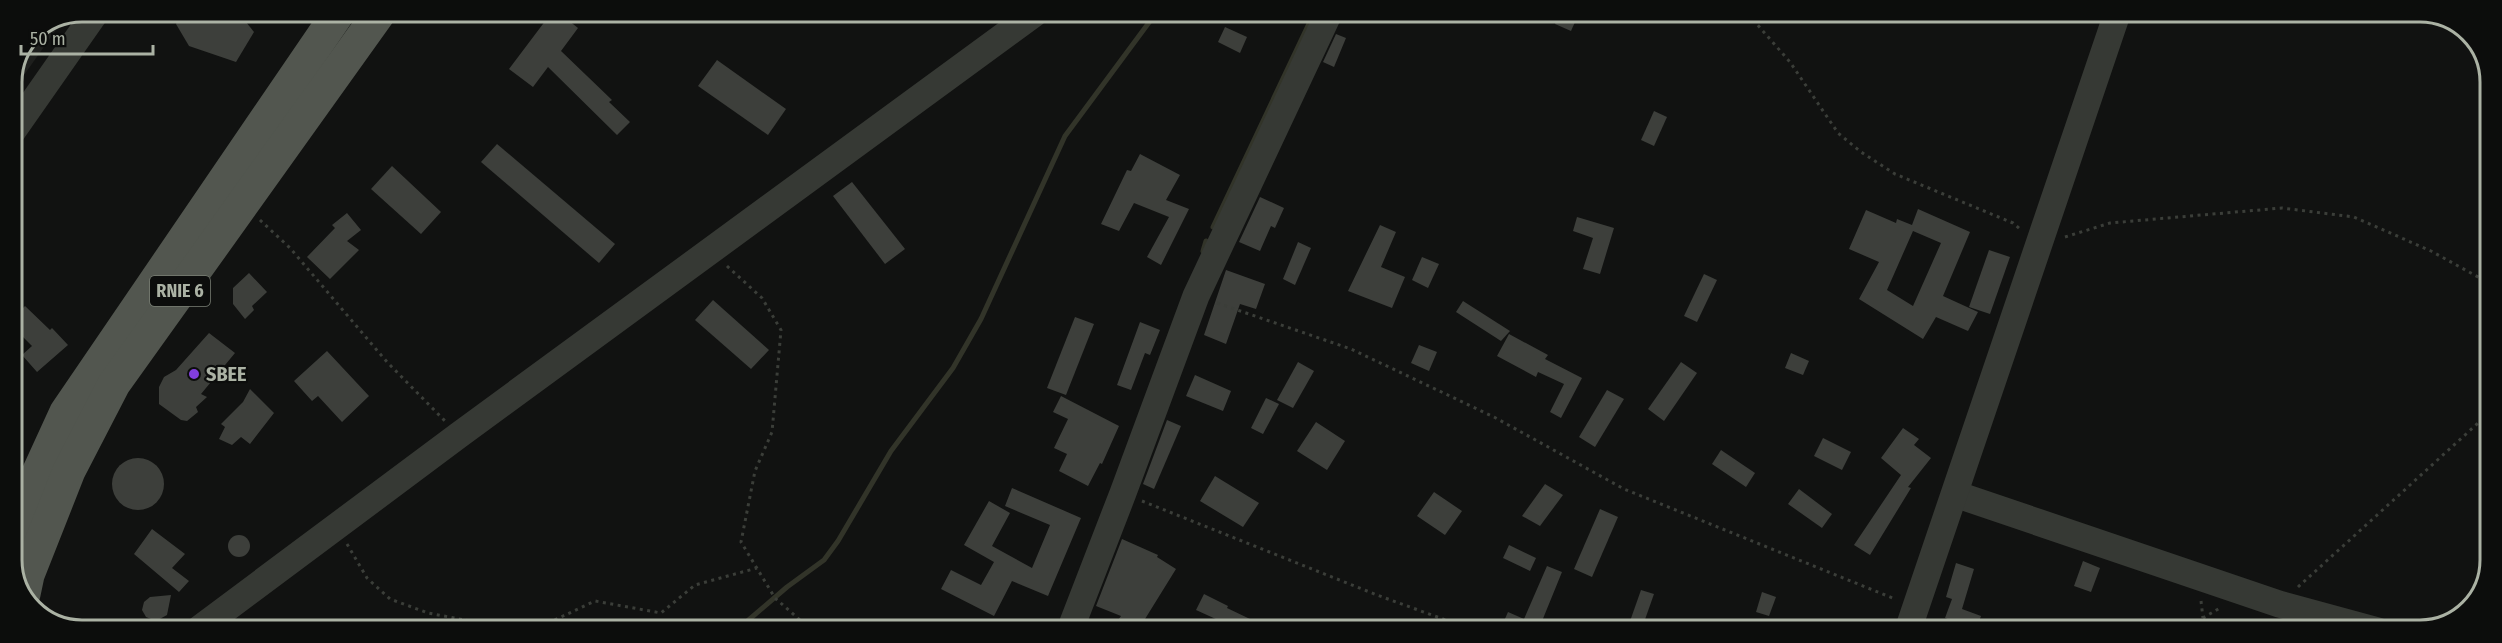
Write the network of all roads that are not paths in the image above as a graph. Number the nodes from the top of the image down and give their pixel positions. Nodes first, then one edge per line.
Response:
1 (89, 22) edge
2 (332, 22) edge
3 (373, 22) edge
4 (1023, 22) edge
5 (1325, 22) edge
6 (2115, 22) edge
7 (22, 118) edge
8 (1955, 494) junction
9 (23, 504) edge
10 (26, 582) edge
11 (1912, 619) edge
12 (212, 620) edge
13 (1074, 620) edge
14 (2338, 620) edge

1 - 7 street
2 - 9 main road, RNIE 6
3 - 10 main road, RNIE 6
4 - 12 street
5 - 13 street
6 - 8 street
8 - 11 street
8 - 14 street

